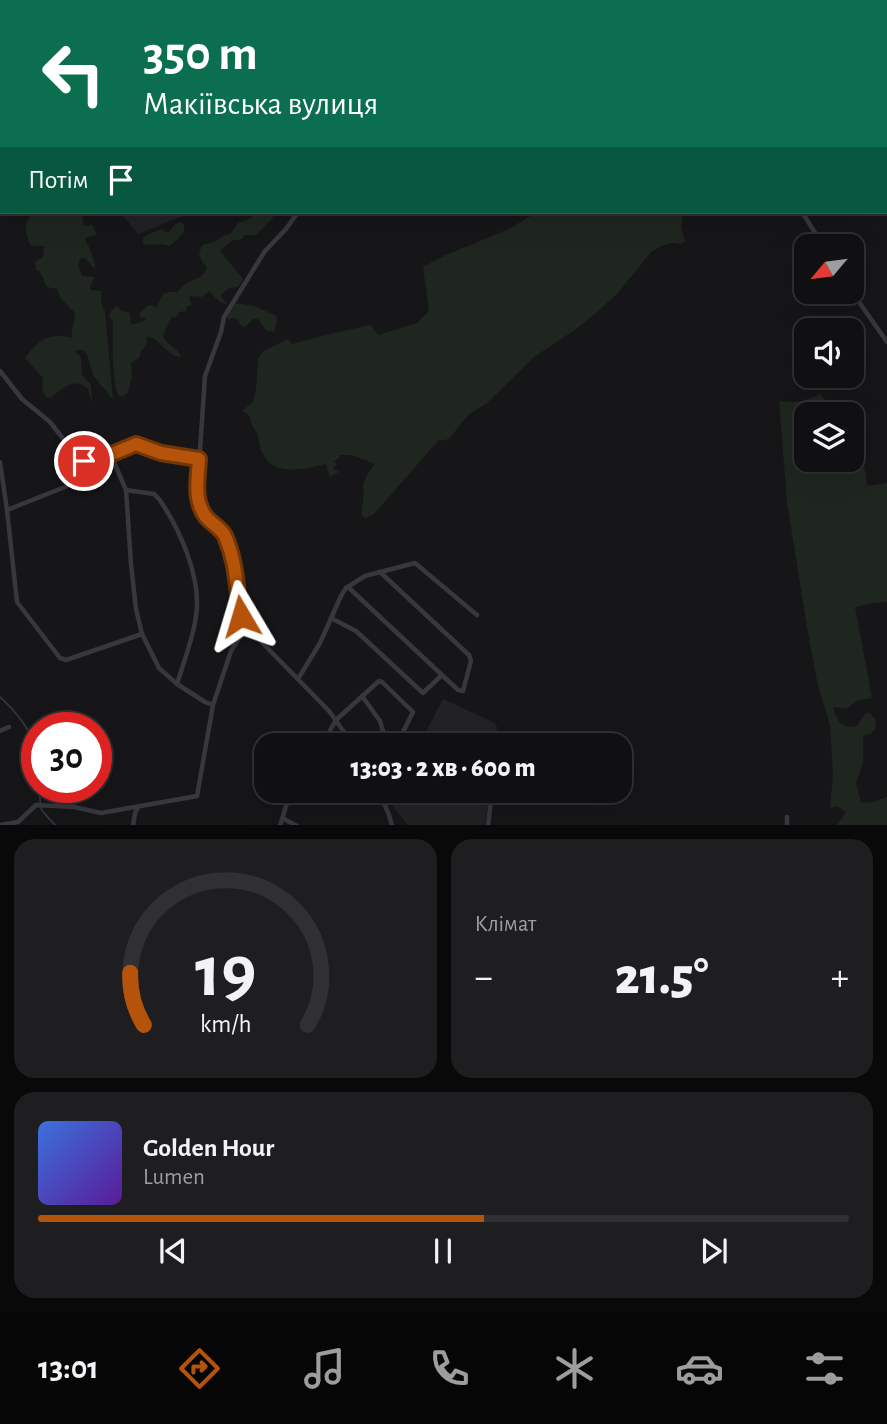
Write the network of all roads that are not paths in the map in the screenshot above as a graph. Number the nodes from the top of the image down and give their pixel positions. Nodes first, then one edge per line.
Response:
1 (297, 214) edge
2 (803, 214) edge
3 (816, 234) edge
4 (860, 304) edge
5 (887, 342) edge
6 (0, 371) edge
7 (111, 455) junction
8 (199, 459) junction
9 (86, 462) junction
10 (0, 463) edge
11 (126, 490) junction
12 (8, 510) junction
13 (380, 572) junction
14 (348, 587) junction
15 (477, 615) dead end
16 (331, 618) junction
17 (246, 627) junction
18 (142, 634) junction
19 (442, 675) junction
20 (298, 679) junction
21 (177, 684) junction
22 (361, 695) junction
23 (213, 705) junction
24 (336, 720) junction
25 (9, 727) dead end
26 (0, 731) edge
27 (328, 733) edge
28 (345, 733) edge
29 (386, 733) edge
30 (401, 733) edge
31 (288, 803) edge
32 (384, 803) edge
33 (491, 803) edge
34 (139, 806) junction
35 (787, 817) dead end
36 (284, 819) junction
37 (0, 825) edge
38 (133, 825) edge
39 (281, 825) edge
40 (296, 825) edge
41 (392, 825) edge
42 (488, 825) edge
43 (787, 825) edge

1 - 8 street
2 - 3 street
4 - 5 street
6 - 9 street
7 - 8 street
7 - 9 street
7 - 11 street
8 - 17 street
9 - 12 street
10 - 12 street
11 - 18 street
11 - 21 street
12 - 18 street
13 - 14 street
13 - 15 street
13 - 19 street
14 - 16 street
14 - 19 street
16 - 19 street
16 - 20 street
17 - 20 street
17 - 23 street
18 - 21 street
20 - 24 street
21 - 23 street
22 - 24 street
22 - 29 street
22 - 30 street
23 - 34 street
24 - 27 street
24 - 28 street
25 - 26 street
31 - 36 street
32 - 41 street
33 - 42 street
34 - 37 street
34 - 38 street
35 - 43 street
36 - 39 street
36 - 40 street

